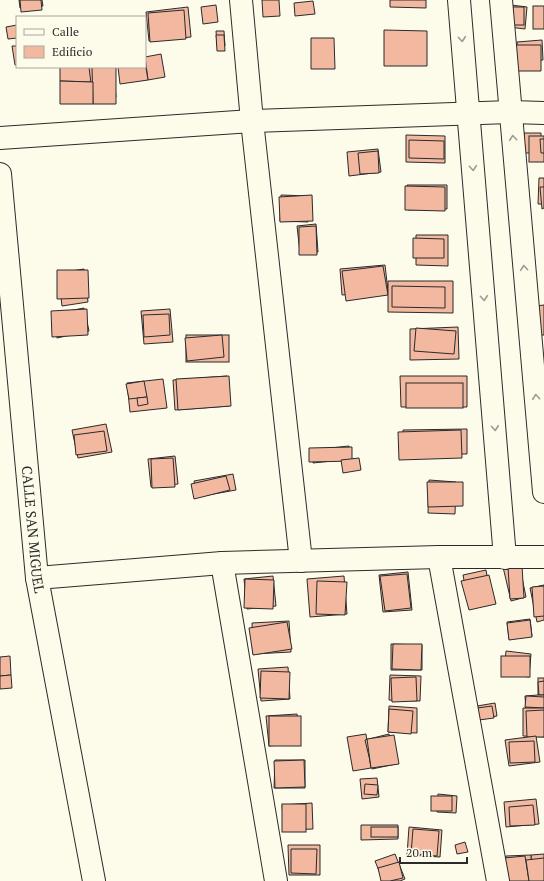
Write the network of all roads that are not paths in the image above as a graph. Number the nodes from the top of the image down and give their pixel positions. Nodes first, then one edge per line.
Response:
1 (241, 0) edge
2 (459, 0) edge
3 (501, 0) edge
4 (511, 112) junction
5 (544, 113) edge
6 (469, 114) junction
7 (252, 121) junction
8 (0, 138) edge
9 (0, 174) edge
10 (544, 492) edge
11 (439, 557) junction
12 (544, 557) edge
13 (505, 558) junction
14 (300, 561) junction
15 (222, 563) junction
16 (38, 578) junction
17 (94, 881) edge
18 (276, 881) edge
19 (498, 881) edge

1 - 7 street
2 -> 6 street
3 - 4 street
4 - 5 street
4 - 6 street
10 -> 4 street
6 - 7 street
6 -> 13 street
7 - 8 street
7 - 14 street
9 - 16 street, CALLE SAN MIGUEL
11 - 13 street
11 - 14 street
11 - 19 street
12 - 13 street
14 - 15 street
15 - 16 street
15 - 18 street
16 - 17 street, CALLE SAN MIGUEL

